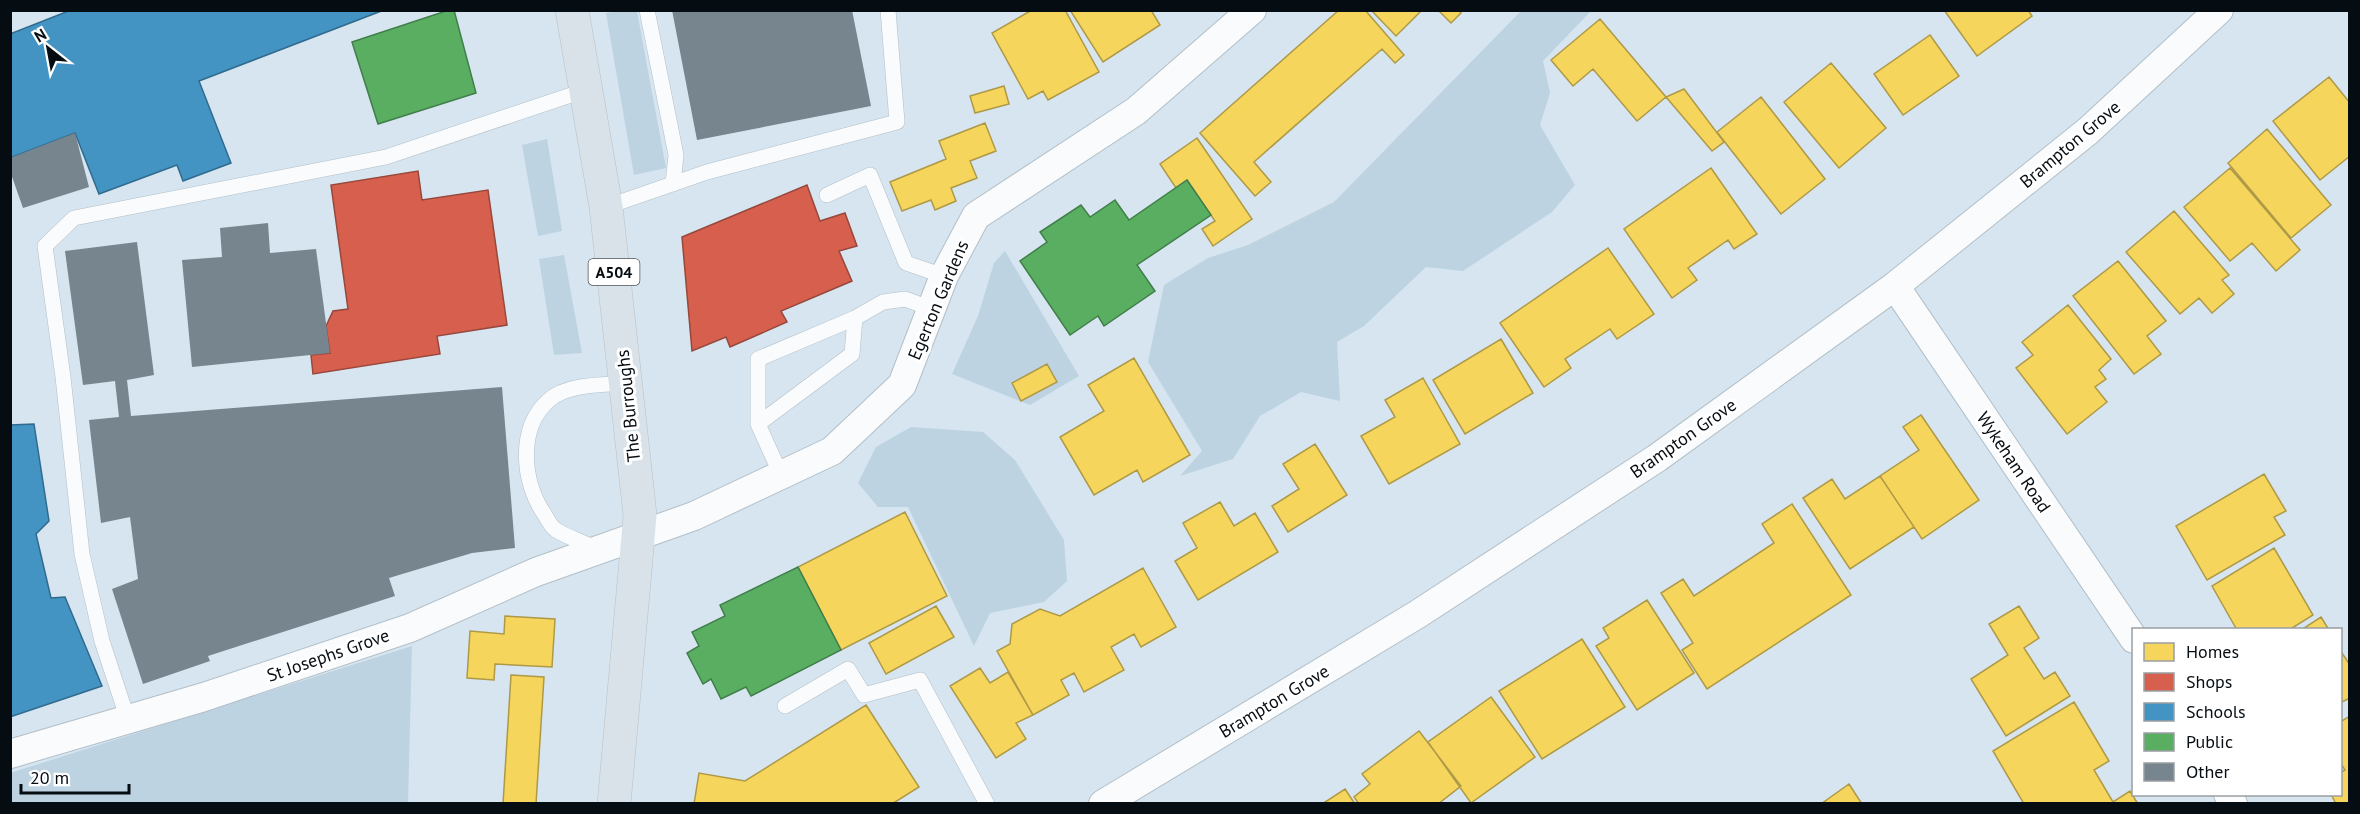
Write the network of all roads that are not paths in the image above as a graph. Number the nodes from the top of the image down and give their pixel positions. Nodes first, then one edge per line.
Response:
1 (572, 10) edge
2 (647, 10) edge
3 (888, 10) edge
4 (1252, 10) edge
5 (2219, 10) edge
6 (586, 90) junction
7 (673, 184) junction
8 (827, 195) dead end
9 (606, 207) junction
10 (944, 276) junction
11 (1895, 286) junction
12 (932, 309) junction
13 (855, 318) junction
14 (625, 383) junction
15 (758, 424) junction
16 (782, 477) junction
17 (638, 536) junction
18 (598, 550) junction
19 (2132, 638) edge
20 (785, 706) dead end
21 (128, 720) junction
22 (10, 754) edge
23 (614, 804) edge
24 (987, 804) edge
25 (1103, 804) edge

1 - 6 main road, The Burroughs / A504
2 - 7 lane
3 - 7 lane
4 - 10 street, Egerton Gardens
5 - 11 street, Brampton Grove
6 - 9 main road, The Burroughs / A504
6 - 21 lane
7 - 9 lane
8 - 10 lane
9 - 14 main road, The Burroughs / A504
10 - 12 street, Egerton Gardens
11 - 19 street, Wykeham Road
11 - 25 street, Brampton Grove
12 - 13 lane
12 - 16 street, Egerton Gardens
13 - 15 lane
13 - 15 lane
14 - 17 main road, The Burroughs / A504
14 - 18 lane
15 - 16 lane
16 - 17 street, Egerton Gardens
17 - 18 street, St Josephs Grove
17 - 23 main road, The Burroughs / A504
18 - 21 street, St Josephs Grove
20 - 24 lane
21 - 22 street, St Josephs Grove

